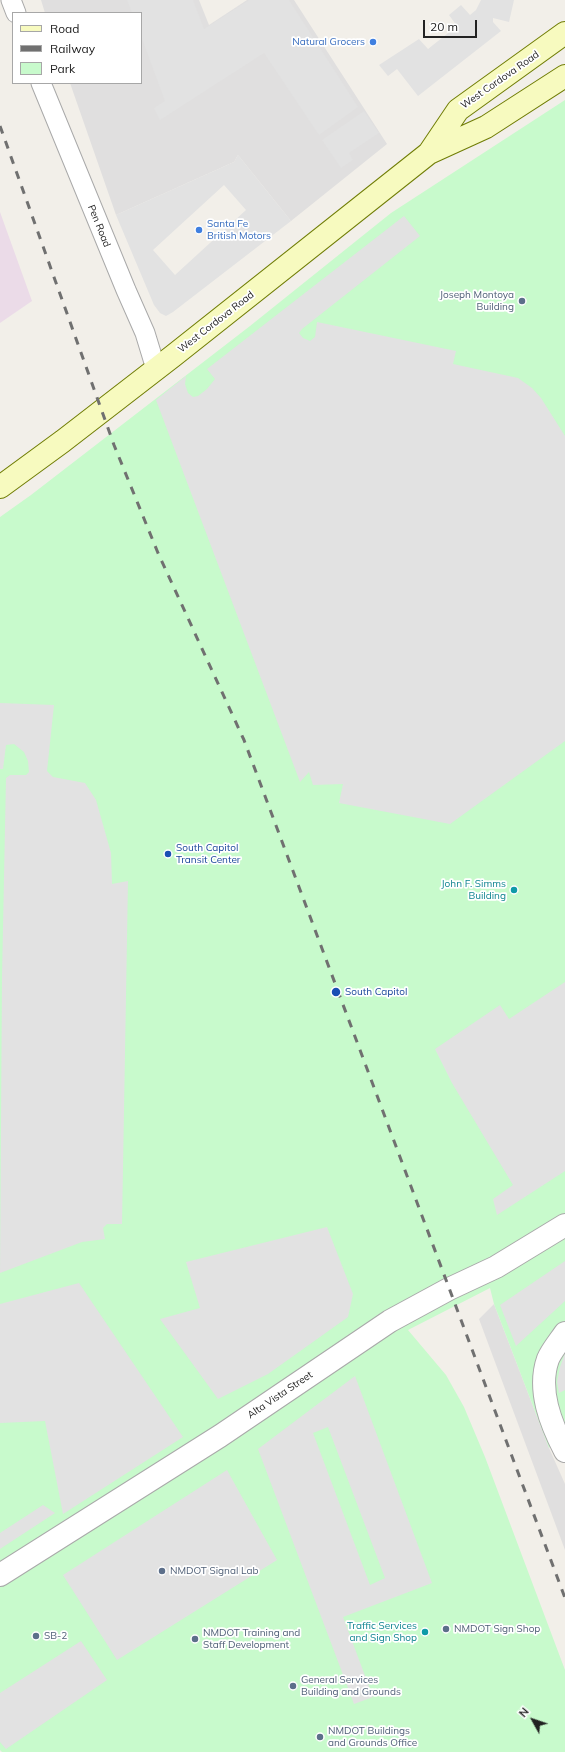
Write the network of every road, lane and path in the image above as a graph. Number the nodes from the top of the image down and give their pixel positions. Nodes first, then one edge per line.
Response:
1 (11, 0) edge
2 (16, 12) edge
3 (565, 33) edge
4 (565, 76) edge
5 (41, 84) edge
6 (429, 153) junction
7 (156, 370) junction
8 (0, 486) edge
9 (565, 1225) edge
10 (565, 1334) edge
11 (563, 1443) edge
12 (0, 1575) edge

1 - 2 street
3 - 6 main road, West Cordova Road
4 - 6 main road, West Cordova Road
5 - 7 street, Pen Road
6 - 7 main road, West Cordova Road
7 - 8 main road, West Cordova Road
9 - 12 street, Alta Vista Street
10 - 11 street

